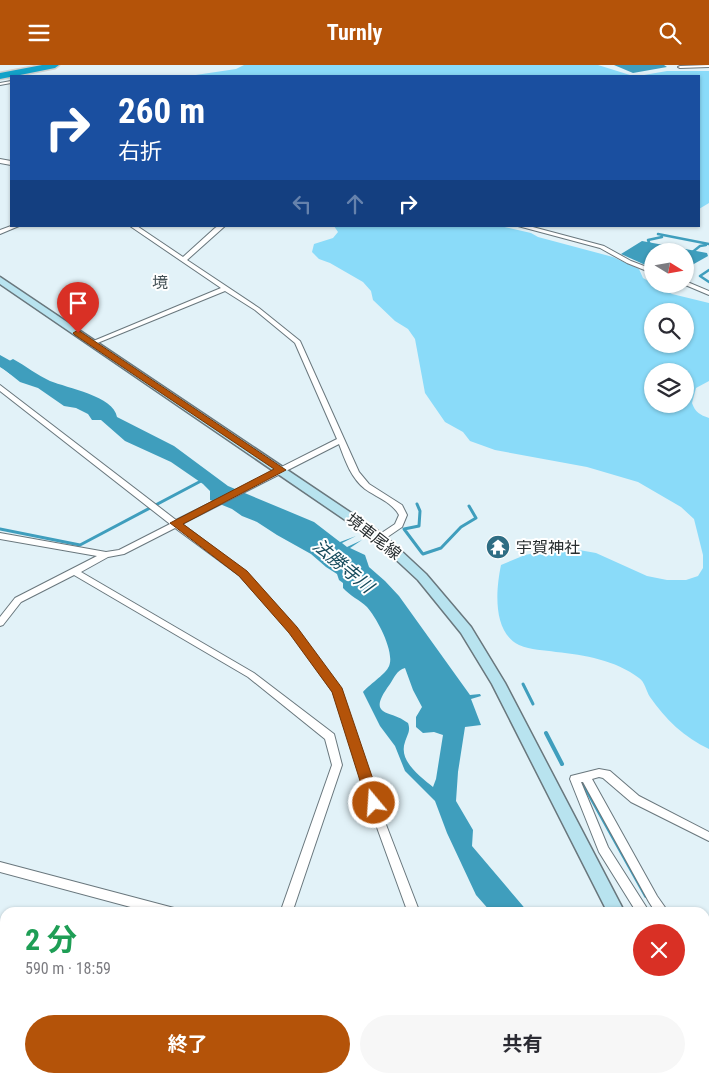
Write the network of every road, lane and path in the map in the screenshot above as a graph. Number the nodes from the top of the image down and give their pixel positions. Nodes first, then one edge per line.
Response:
1 (55, 65) edge
2 (709, 66) edge
3 (680, 67) dead end
4 (0, 76) edge
5 (13, 227) edge
6 (134, 227) edge
7 (220, 227) edge
8 (525, 227) edge
9 (0, 232) edge
10 (183, 260) junction
11 (644, 268) edge
12 (0, 280) edge
13 (694, 287) edge
14 (226, 288) junction
15 (709, 293) edge
16 (93, 343) junction
17 (0, 387) edge
18 (341, 440) junction
19 (281, 470) junction
20 (179, 521) junction
21 (0, 536) edge
22 (380, 537) junction
23 (106, 555) junction
24 (75, 572) junction
25 (0, 623) edge
26 (586, 777) junction
27 (709, 837) edge
28 (0, 867) edge
29 (151, 907) edge
30 (288, 907) edge
31 (412, 907) edge
32 (614, 907) edge
33 (640, 907) edge
34 (659, 907) edge

1 - 4 highway
2 - 3 street
5 - 9 street
6 - 10 street
7 - 10 street
8 - 11 street
10 - 14 street
12 - 16 main road, 境車尾線
13 - 15 street
14 - 16 street
14 - 18 street
16 - 19 main road, 境車尾線
17 - 20 street
18 - 19 street
18 - 22 street
19 - 20 street
19 - 22 main road, 境車尾線
20 - 23 street
20 - 31 street
21 - 23 street
22 - 32 main road, 境車尾線
23 - 24 street
24 - 25 street
24 - 30 street
26 - 27 street
26 - 33 street
26 - 34 street
28 - 29 street

